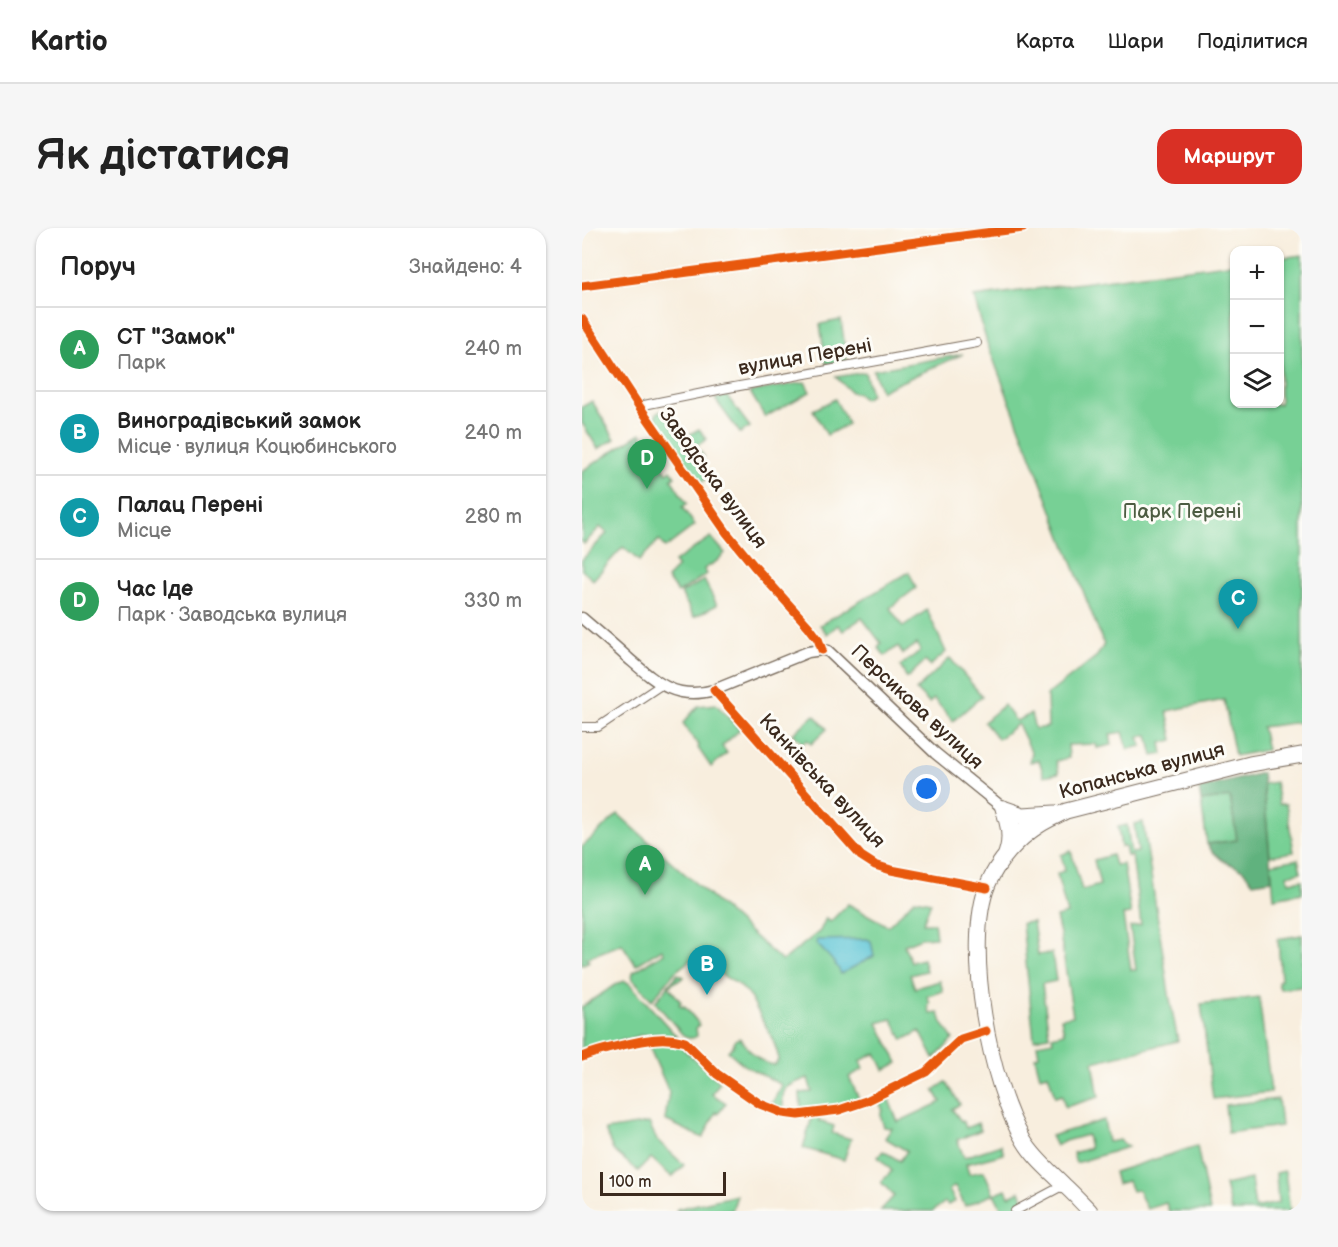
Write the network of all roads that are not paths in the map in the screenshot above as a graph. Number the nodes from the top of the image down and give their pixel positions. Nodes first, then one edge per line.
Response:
1 (1023, 228) edge
2 (582, 286) edge
3 (582, 319) edge
4 (977, 343) dead end
5 (639, 406) junction
6 (582, 618) edge
7 (822, 650) junction
8 (662, 685) junction
9 (714, 690) junction
10 (582, 727) edge
11 (1302, 755) edge
12 (1004, 808) junction
13 (1066, 811) junction
14 (1028, 834) junction
15 (1004, 859) junction
16 (987, 888) junction
17 (986, 1031) junction
18 (582, 1057) edge
19 (1064, 1185) junction
20 (1015, 1211) edge
21 (1089, 1211) edge

1 - 2 street
3 - 5 street, Заводська вулиця
4 - 5 street, вулиця Перені
5 - 7 street, Заводська вулиця
6 - 8 main road, Персикова вулиця
7 - 9 main road, Персикова вулиця
7 - 12 main road, Персикова вулиця
8 - 9 main road, Персикова вулиця
8 - 10 street
9 - 16 street, Канківська вулиця
11 - 13 highway, Копанська вулиця
12 - 13 highway
12 - 14 main road, Персикова вулиця
12 - 15 highway
13 - 14 highway, Копанська вулиця
14 - 15 highway, Копанська вулиця
15 - 16 highway, Копанська вулиця
16 - 17 highway, Копанська вулиця
17 - 18 street
17 - 19 highway, Копанська вулиця
19 - 20 street
19 - 21 highway, Копанська вулиця

